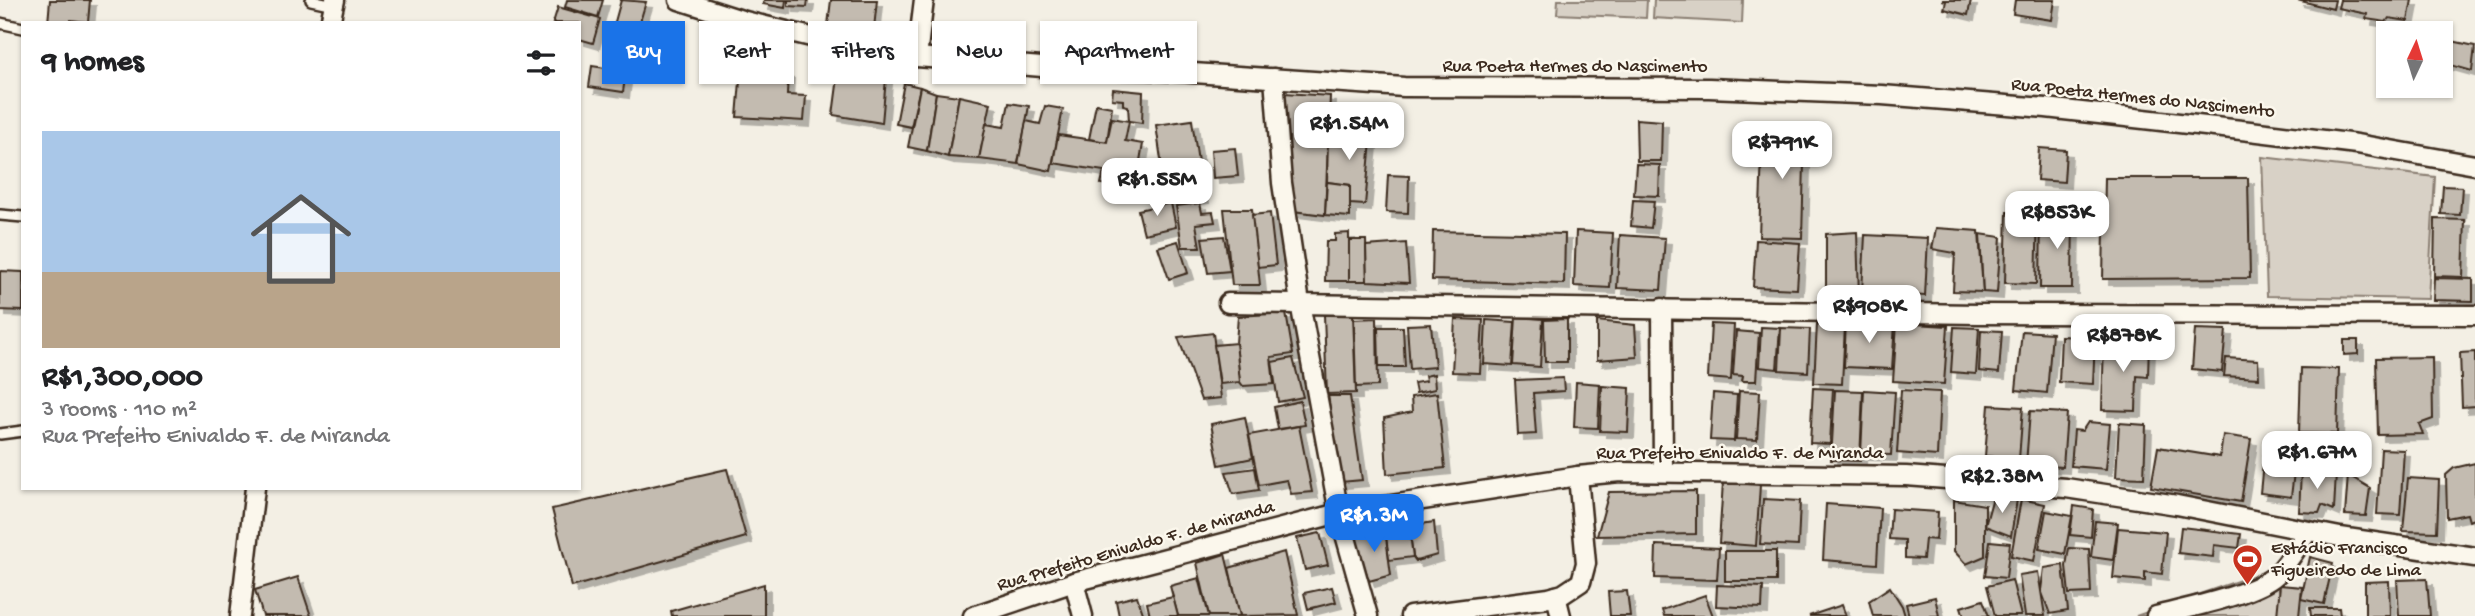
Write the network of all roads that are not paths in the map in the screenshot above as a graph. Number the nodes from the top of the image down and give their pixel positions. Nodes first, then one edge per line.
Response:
1 (311, 0) edge
2 (679, 0) edge
3 (924, 0) edge
4 (333, 9) edge
5 (0, 23) edge
6 (21, 28) edge
7 (808, 36) edge
8 (918, 49) edge
9 (918, 57) edge
10 (1273, 78) junction
11 (2475, 165) edge
12 (0, 215) edge
13 (21, 217) edge
14 (1228, 303) dead end
15 (1300, 303) junction
16 (1662, 309) junction
17 (2475, 315) edge
18 (21, 431) edge
19 (0, 434) edge
20 (1663, 471) junction
21 (1578, 476) junction
22 (255, 490) edge
23 (1339, 513) junction
24 (2308, 531) junction
25 (2475, 557) edge
26 (1074, 582) junction
27 (1556, 596) junction
28 (240, 616) edge
29 (973, 616) edge
30 (1083, 616) edge
31 (1368, 616) edge
32 (1410, 616) edge
33 (1561, 616) edge
34 (2156, 616) edge

1 - 4 lane
2 - 7 street, Rua Poeta Hermes do Nascimento
3 - 8 street
5 - 6 lane
9 - 10 street, Rua Poeta Hermes do Nascimento
10 - 11 street, Rua Poeta Hermes do Nascimento
10 - 15 street
12 - 13 lane
14 - 15 street
15 - 16 street
15 - 23 street
16 - 17 street
16 - 20 street
18 - 19 lane
20 - 21 street, Rua Prefeito Enivaldo F. de Miranda
20 - 24 street, Rua Prefeito Enivaldo F. de Miranda
21 - 23 street, Rua Prefeito Enivaldo F. de Miranda
21 - 27 street
22 - 28 street
23 - 26 street, Rua Prefeito Enivaldo F. de Miranda
23 - 31 street
24 - 25 street, Rua Prefeito Enivaldo F. de Miranda
24 - 34 street
26 - 29 street, Rua Prefeito Enivaldo F. de Miranda
26 - 30 street
27 - 32 street
27 - 33 street

